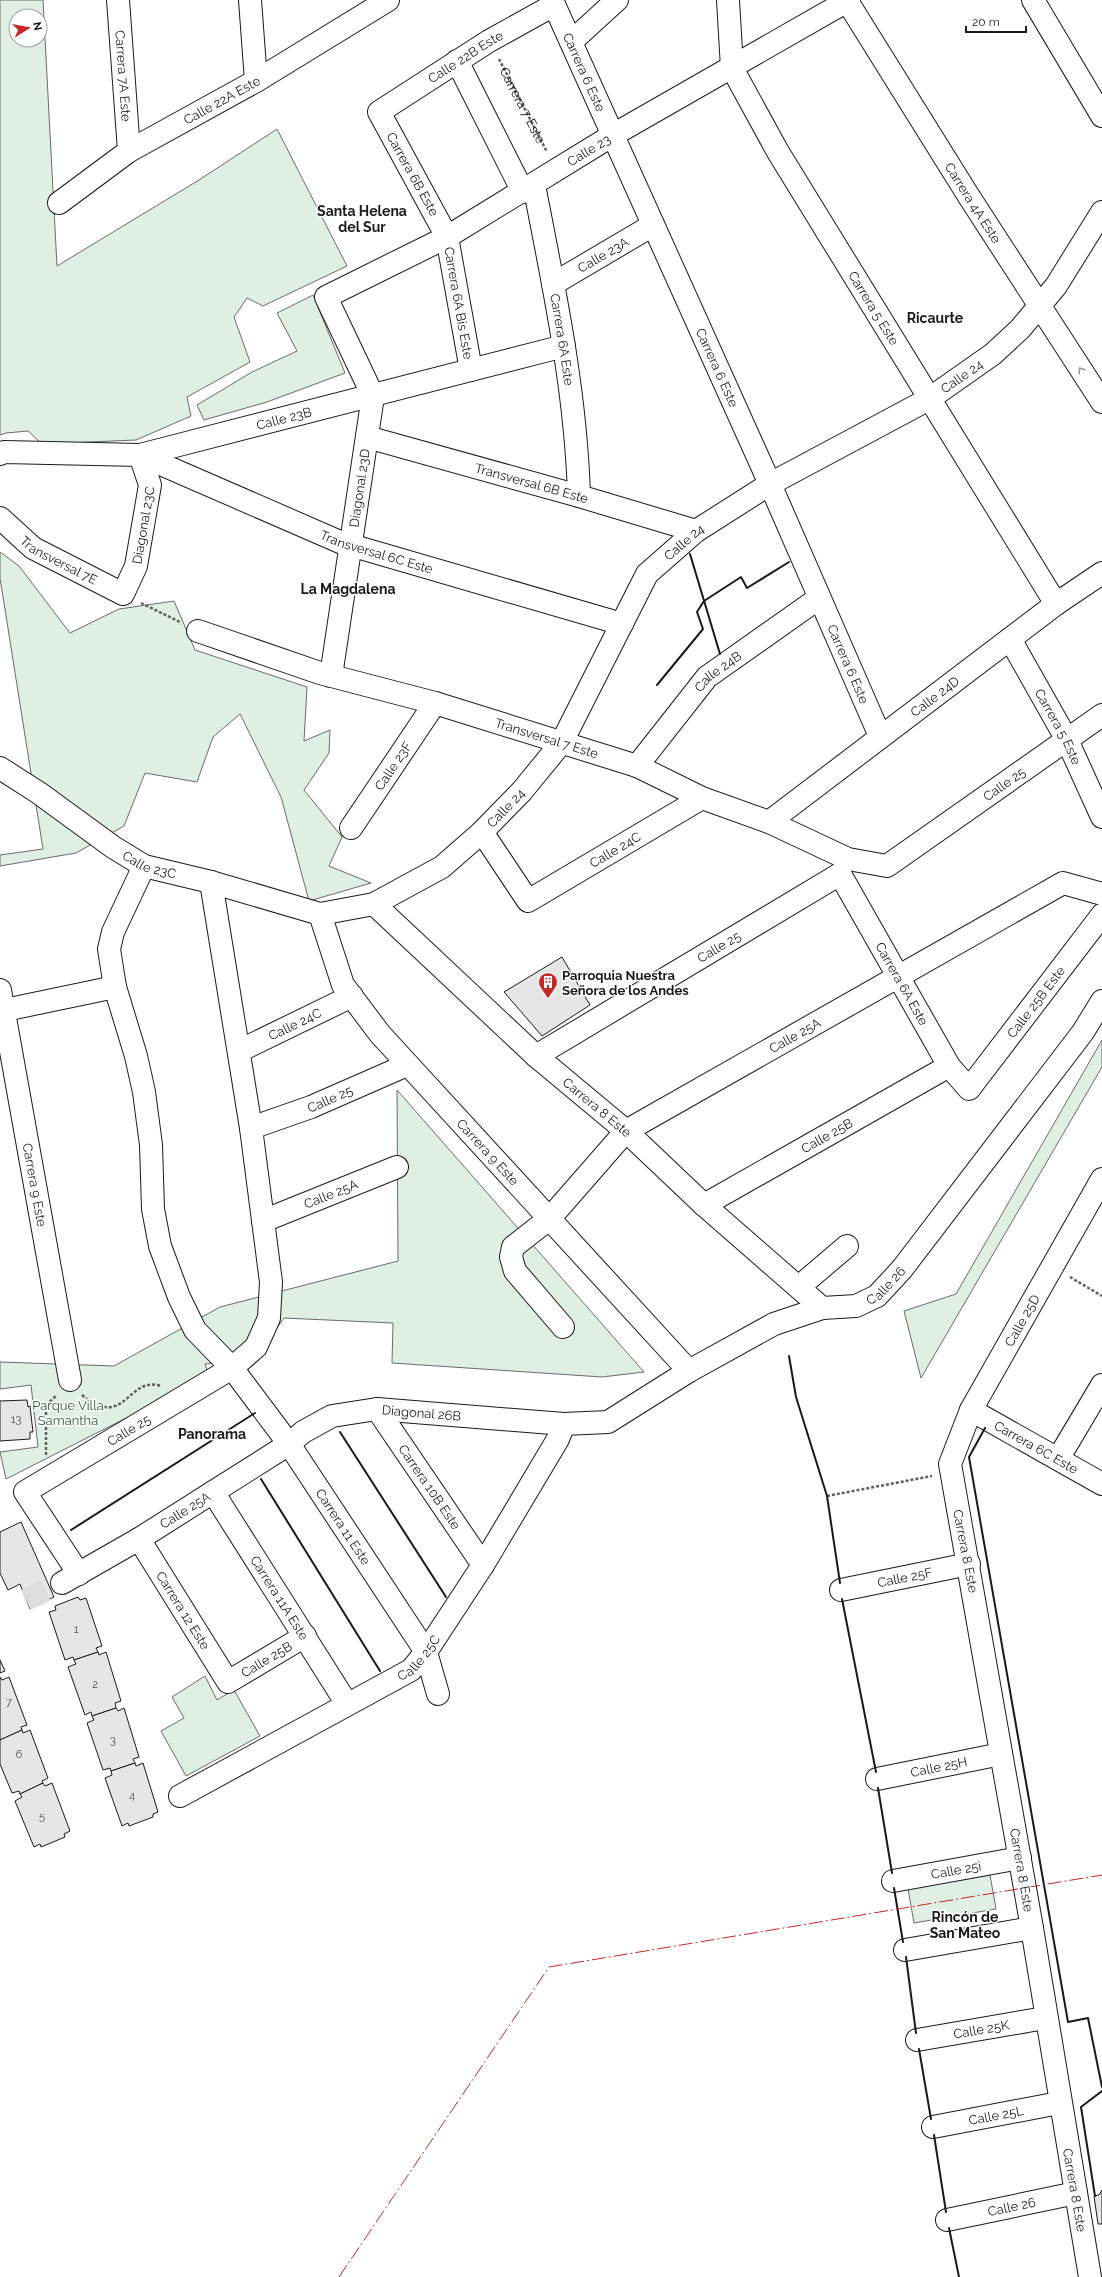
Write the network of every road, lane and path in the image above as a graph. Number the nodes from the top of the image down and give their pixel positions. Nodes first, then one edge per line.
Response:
1 (118, 0) edge
2 (250, 0) edge
3 (388, 0) edge
4 (617, 0) edge
5 (728, 0) edge
6 (1033, 0) edge
7 (848, 1) edge
8 (553, 2) edge
9 (361, 8) edge
10 (490, 41) junction
11 (571, 42) junction
12 (457, 61) junction
13 (732, 68) junction
14 (256, 81) junction
15 (379, 112) joint
16 (1102, 116) edge
17 (613, 135) junction
18 (129, 151) junction
19 (556, 170) junction
20 (528, 188) junction
21 (59, 203) dead end
22 (1102, 212) edge
23 (653, 225) junction
24 (447, 237) junction
25 (553, 284) junction
26 (1039, 306) junction
27 (564, 346) junction
28 (471, 370) junction
29 (373, 396) junction
30 (929, 399) junction
31 (1102, 402) edge
32 (367, 437) junction
33 (0, 454) edge
34 (140, 455) junction
35 (770, 484) junction
36 (579, 496) junction
37 (0, 518) edge
38 (696, 531) junction
39 (351, 545) junction
40 (1102, 573) edge
41 (123, 594) junction
42 (819, 598) junction
43 (1056, 604) junction
44 (622, 624) junction
45 (198, 631) joint
46 (1010, 639) junction
47 (331, 676) junction
48 (435, 703) junction
49 (1102, 715) edge
50 (880, 736) junction
51 (1067, 740) junction
52 (562, 742) junction
53 (637, 766) junction
54 (0, 768) edge
55 (702, 798) junction
56 (1102, 817) edge
57 (769, 822) junction
58 (351, 828) dead end
59 (482, 832) junction
60 (144, 866) junction
61 (844, 866) junction
62 (887, 866) joint
63 (211, 882) junction
64 (1102, 894) edge
65 (374, 904) junction
66 (320, 914) junction
67 (1102, 915) edge
68 (896, 976) junction
69 (115, 987) junction
70 (352, 996) junction
71 (1102, 1001) edge
72 (1, 1004) edge
73 (239, 1051) junction
74 (536, 1056) junction
75 (407, 1065) junction
76 (948, 1066) junction
77 (969, 1089) joint
78 (251, 1128) junction
79 (626, 1131) junction
80 (397, 1167) dead end
81 (1102, 1179) edge
82 (704, 1205) junction
83 (550, 1218) junction
84 (263, 1221) junction
85 (847, 1246) dead end
86 (1052, 1267) junction
87 (800, 1286) junction
88 (1102, 1296) edge
89 (822, 1308) junction
90 (563, 1327) dead end
91 (232, 1368) junction
92 (689, 1371) junction
93 (1102, 1385) edge
94 (70, 1389) junction
95 (181, 1399) junction
96 (377, 1409) junction
97 (971, 1410) junction
98 (564, 1424) junction
99 (289, 1444) junction
100 (1058, 1459) junction
101 (950, 1469) junction
102 (46, 1480) junction
103 (1102, 1484) edge
104 (213, 1492) junction
105 (827, 1496) dead end
106 (139, 1539) junction
107 (483, 1564) junction
108 (969, 1564) junction
109 (71, 1578) joint
110 (841, 1590) dead end
111 (304, 1636) junction
112 (426, 1652) junction
113 (228, 1682) joint
114 (438, 1694) dead end
115 (346, 1704) junction
116 (1001, 1754) junction
117 (877, 1779) dead end
118 (180, 1796) dead end
119 (1020, 1858) junction
120 (893, 1881) dead end
121 (1032, 1928) junction
122 (904, 1950) dead end
123 (1046, 2018) junction
124 (917, 2040) dead end
125 (1059, 2104) junction
126 (933, 2127) dead end
127 (1076, 2193) junction
128 (947, 2220) dead end
129 (1090, 2277) edge

1 - 18 street, Carrera 7A Este
2 - 14 street
3 - 9 street, Calle 22A Este
4 - 11 street
5 - 13 street, Carrera 5 Este
6 - 16 street
7 - 13 street, Calle 23
7 - 26 street, Carrera 4A Este
8 - 10 street, Calle 22B Este
8 - 11 street, Carrera 6 Este
9 - 14 street, Calle 22A Este
10 - 12 street, Calle 22B Este
10 - 19 path, Carrera 7 Este
11 - 17 street, Carrera 6 Este
12 - 15 street, Calle 22B Este
12 - 20 street, Carrera 6A Este
13 - 17 street, Calle 23
13 - 30 street, Carrera 5 Este
14 - 18 street, Calle 22A Este
15 - 24 street, Carrera 6B Este
17 - 19 street, Calle 23
17 - 23 street, Carrera 6 Este
18 - 21 street, Calle 22A Este
19 - 20 street, Calle 23
20 - 24 street, Calle 23
20 - 25 street, Carrera 6A Este
22 - 26 street, Calle 24
23 - 25 street, Calle 23A
23 - 35 street, Carrera 6 Este
24 - 28 street, Carrera 6A Bis Este
24 - 29 street, Calle 23
25 - 27 street, Carrera 6A Este
26 - 30 street, Calle 24
31 -> 26 street, Carrera 4A Este
27 - 28 street, Calle 23B
27 - 36 street, Carrera 6A Este
28 - 29 street, Calle 23B
29 - 32 street, Diagonal 23D
29 - 34 street, Calle 23B
30 - 35 street, Calle 24
30 - 43 street, Carrera 5 Este
32 - 36 street, Transversal 6B Este
32 - 39 street, Diagonal 23D
33 - 34 street, Calle 23B
34 - 39 street, Transversal 6C Este
34 - 41 street, Diagonal 23C
35 - 38 street, Calle 24
35 - 42 street, Carrera 6 Este
36 - 38 street, Transversal 6B Este
37 - 41 street, Transversal 7E
38 - 44 street, Calle 24
39 - 44 street, Transversal 6C Este
39 - 47 street, Diagonal 23D
40 - 43 street, Calle 24D
41 - 45 path
42 - 50 street, Carrera 6 Este
42 - 53 street, Calle 24B
43 - 46 street, Calle 24D
44 - 52 street, Calle 24
45 - 47 street, Transversal 7 Este
46 - 50 street, Calle 24D
46 - 51 street, Carrera 5 Este
47 - 48 street, Transversal 7 Este
48 - 52 street, Transversal 7 Este
48 - 58 street, Calle 23F
49 - 51 street, Calle 25
50 - 57 street, Calle 24D
51 - 56 street, Carrera 5 Este
51 - 62 street, Calle 25
52 - 53 street, Transversal 7 Este
52 - 59 street, Calle 24
53 - 55 street, Transversal 7 Este
54 - 60 street, Calle 23C
55 - 57 street, Transversal 7 Este
55 - 59 street, Calle 24C
57 - 61 street, Transversal 7 Este
59 - 65 street, Calle 24
60 - 63 street, Calle 23C
60 - 69 street, Carrera 11 Este
61 - 62 street, Transversal 7 Este
61 - 68 street, Carrera 6A Este
61 - 74 street, Calle 25
63 - 66 street, Calle 23C
63 - 73 street, Calle 25
64 - 68 street, Calle 25A
65 - 66 street, Calle 24
65 - 74 street, Carrera 8 Este
66 - 70 street, Carrera 9 Este
67 - 77 street, Calle 25B Este
68 - 76 street, Carrera 6A Este
68 - 79 street, Calle 25A
69 - 72 street
69 - 91 street, Carrera 11 Este
70 - 73 street, Calle 24C
70 - 75 street, Carrera 9 Este
71 - 89 street, Calle 26
72 - 94 street, Carrera 9 Este
73 - 78 street, Calle 25
74 - 79 street, Carrera 8 Este
75 - 78 street, Calle 25
75 - 83 street, Carrera 9 Este
76 - 77 street, Carrera 6A Este
76 - 82 street, Calle 25B
78 - 84 street, Calle 25
79 - 82 street, Carrera 8 Este
79 - 83 street, Calle 25A
80 - 84 street, Calle 25A
81 - 86 street, Calle 25D
82 - 87 street, Carrera 8 Este
83 - 90 street, Calle 25A
83 - 92 street, Carrera 9 Este
84 - 91 street, Calle 25
85 - 87 street
86 - 88 path
86 - 97 street, Calle 25D
87 - 89 street, Carrera 8 Este
89 - 92 street, Calle 26
91 - 95 street, Calle 25
91 - 99 street, Carrera 11 Este
92 - 98 street, Calle 26
93 - 100 street
94 - 95 path
94 - 102 path
95 - 102 street, Calle 25
96 - 98 street, Diagonal 26B
96 - 99 street, Diagonal 26B
96 - 107 street, Carrera 10B Este
97 - 100 street, Carrera 6C Este
97 - 101 street, Calle 25D
98 - 107 street, Calle 25C
99 - 104 street, Calle 25A
99 - 112 street, Carrera 11 Este
100 - 103 street, Carrera 6C Este
101 - 105 path
101 - 108 street, Carrera 8 Este
102 - 109 street, Calle 25
104 - 106 street, Calle 25A
104 - 111 street, Carrera 11A Este
106 - 109 street, Calle 25A
106 - 113 street, Carrera 12 Este
107 - 112 street, Calle 25C
108 - 110 street, Calle 25F
108 - 116 street, Carrera 8 Este
111 - 113 street, Calle 25B
111 - 115 street, Carrera 11A Este
112 - 114 street, Carrera 11 Este
112 - 115 street, Calle 25C
115 - 118 street, Calle 25C
116 - 117 street, Calle 25H
116 - 119 street, Carrera 8 Este
119 - 120 street, Calle 25i
119 - 121 street, Carrera 8 Este
121 - 122 street
121 - 123 street, Carrera 8 Este
123 - 124 street, Calle 25K
123 - 125 street, Carrera 8 Este
125 - 126 street, Calle 25L
125 - 127 street, Carrera 8 Este
127 - 128 street, Calle 26
127 - 129 street, Carrera 8 Este

